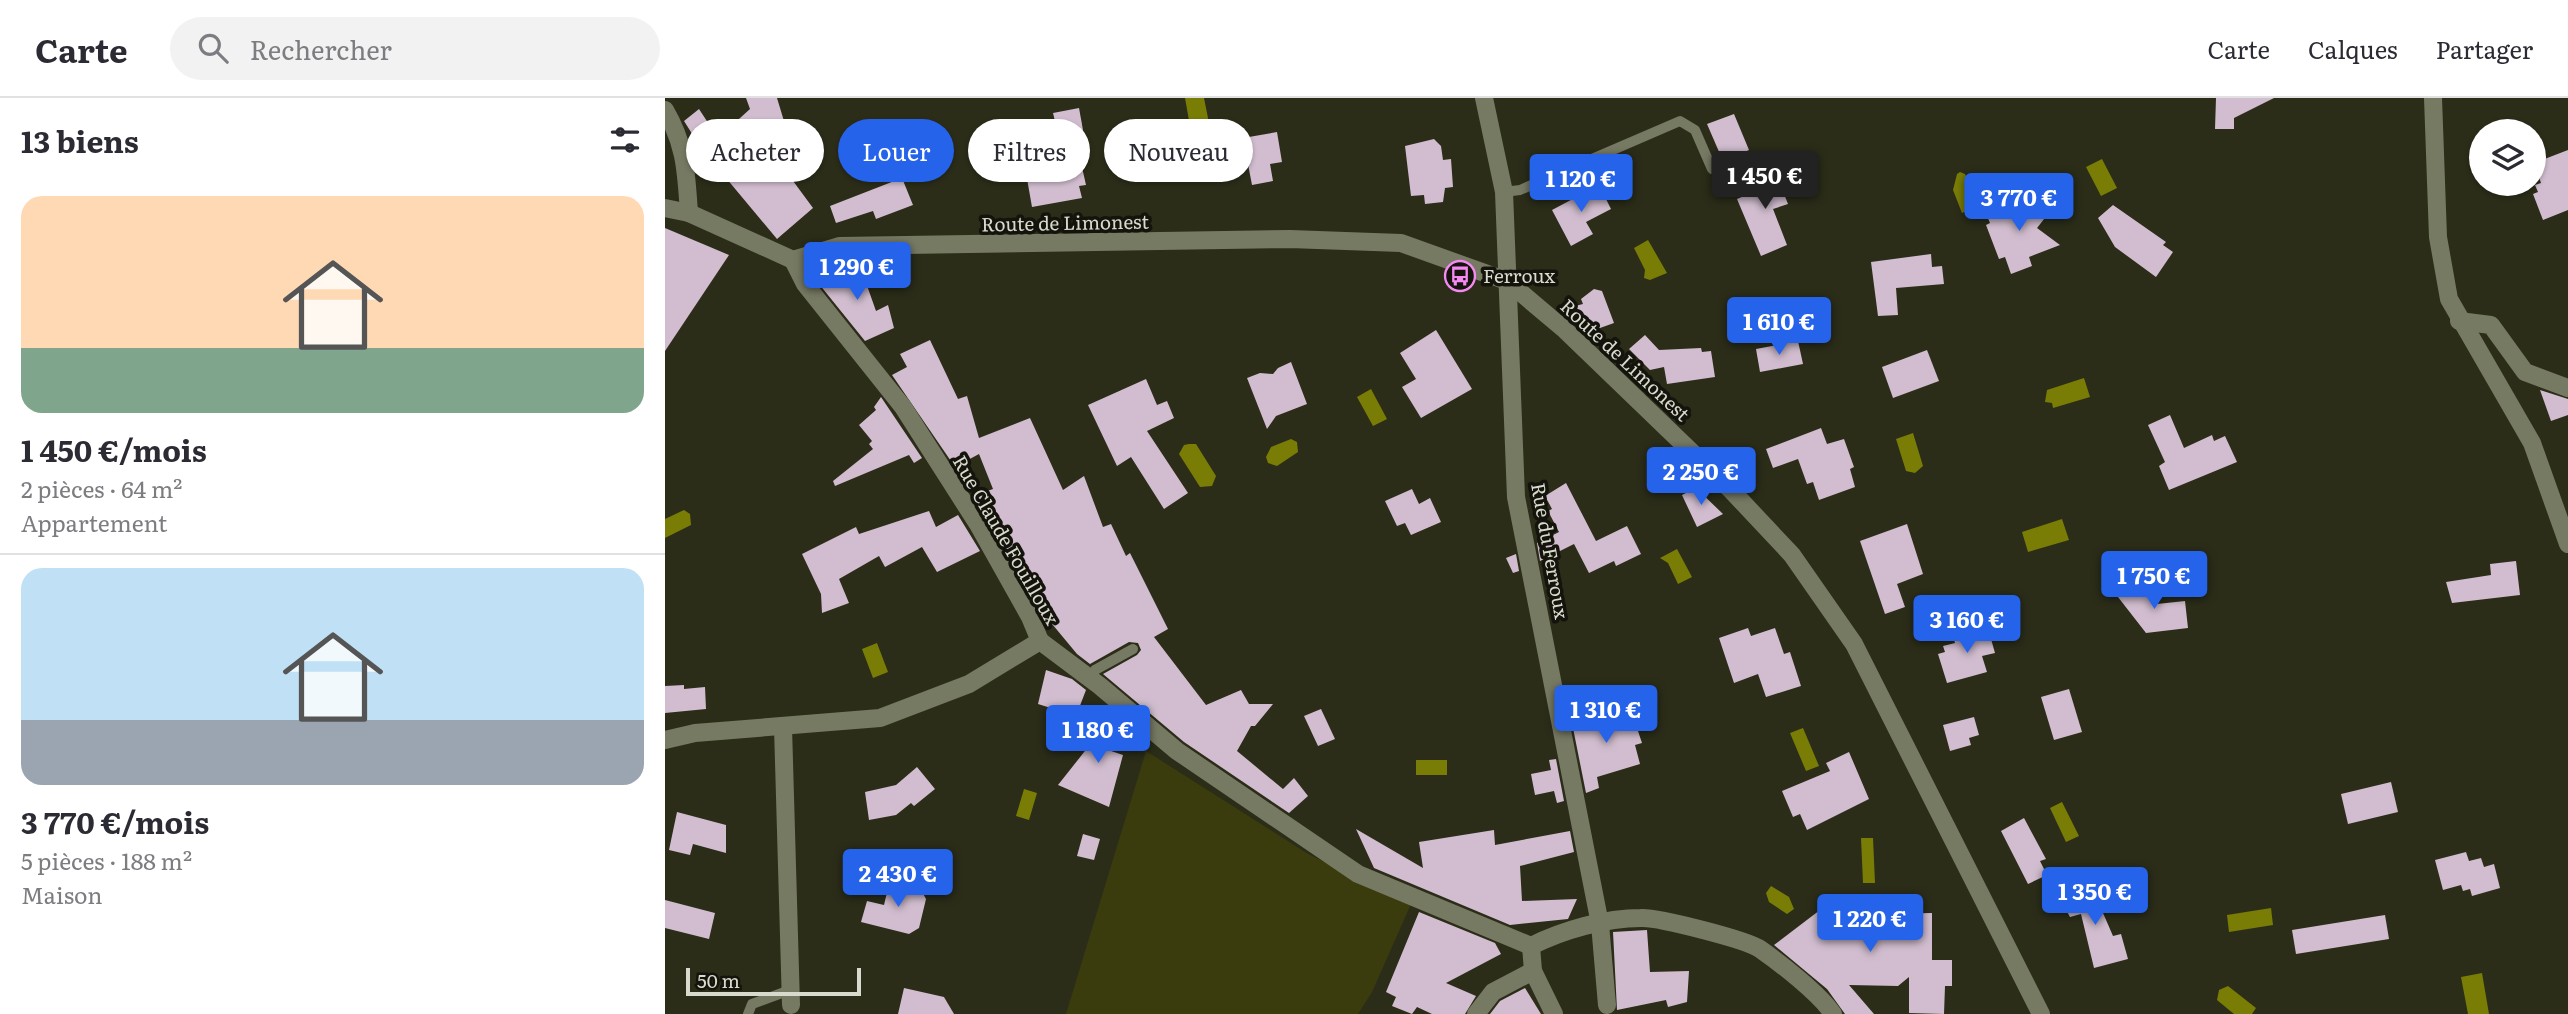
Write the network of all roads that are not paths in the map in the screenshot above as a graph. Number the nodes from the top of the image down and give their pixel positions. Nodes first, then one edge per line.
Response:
1 (1484, 98) edge
2 (2433, 98) edge
3 (665, 110) edge
4 (1712, 169) dead end
5 (1504, 192) junction
6 (665, 208) edge
7 (688, 213) junction
8 (793, 260) junction
9 (1507, 281) junction
10 (2459, 321) junction
11 (2568, 387) edge
12 (2568, 544) edge
13 (1040, 641) junction
14 (1133, 649) dead end
15 (1089, 678) junction
16 (783, 727) junction
17 (665, 740) edge
18 (1600, 924) junction
19 (1531, 946) junction
20 (1534, 971) junction
21 (790, 998) joint
22 (1607, 1005) dead end
23 (748, 1014) edge
24 (1476, 1014) edge
25 (1554, 1014) edge
26 (1833, 1014) edge
27 (2041, 1014) edge

1 - 5 street, Rue du Ferroux
2 - 10 street
3 - 7 street
4 - 5 lane
5 - 9 street, Rue du Ferroux
6 - 7 street
7 - 8 street
8 - 9 street, Route de Limonest
8 - 13 street, Rue Claude Fouilloux
9 - 18 street, Rue du Ferroux
9 - 27 street, Route de Limonest
10 - 11 street
10 - 12 street
13 - 15 street, Rue Claude Fouilloux
13 - 16 street
14 - 15 lane
15 - 19 street, Rue Claude Fouilloux
16 - 17 street
16 - 21 street
18 - 19 street
18 - 22 street, Rue du Ferroux
18 - 26 street
19 - 20 street
20 - 24 street
20 - 25 street
21 - 23 lane

